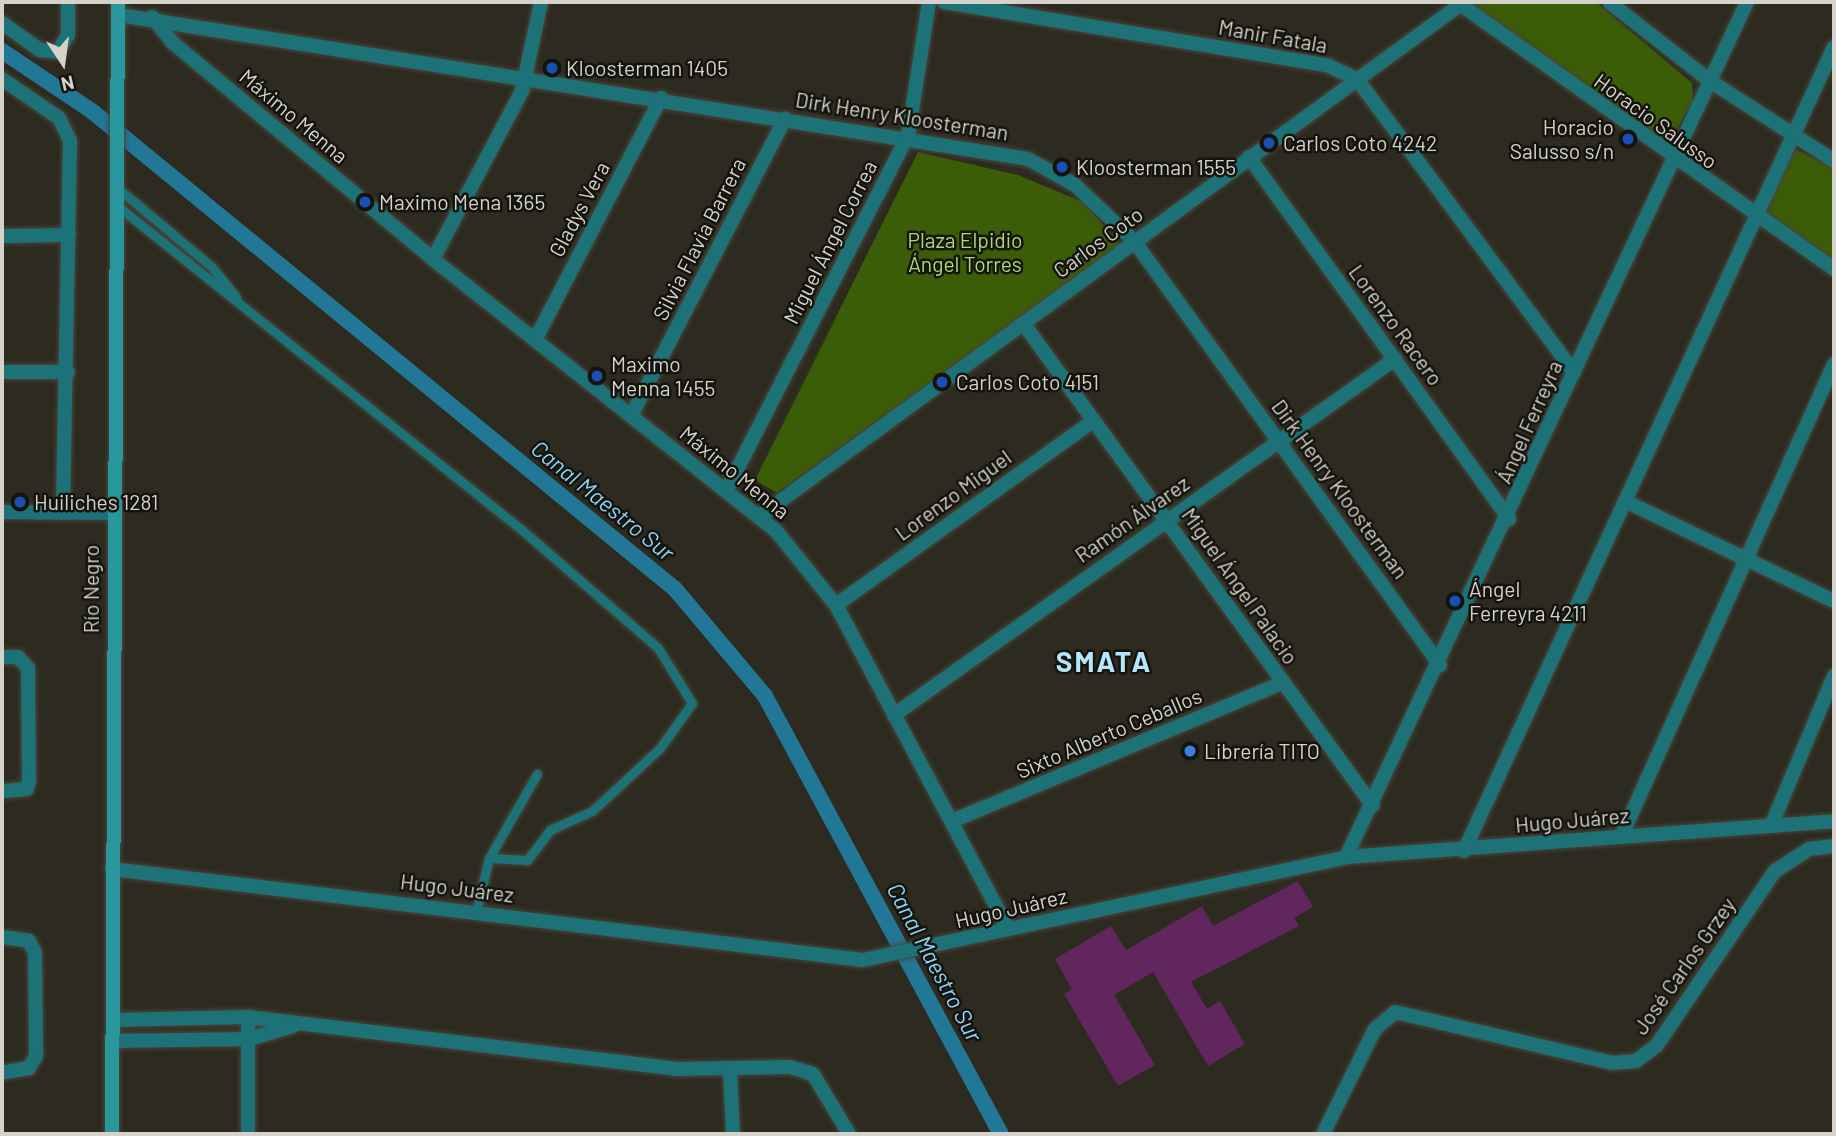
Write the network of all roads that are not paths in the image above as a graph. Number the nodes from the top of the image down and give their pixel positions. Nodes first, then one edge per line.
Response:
1 (68, 2) edge
2 (541, 2) edge
3 (929, 2) edge
4 (944, 2) edge
5 (1609, 2) edge
6 (1747, 2) edge
7 (1459, 3) edge
8 (118, 8) edge
9 (152, 17) junction
10 (2, 23) edge
11 (1834, 47) edge
12 (527, 76) junction
13 (2, 79) edge
14 (1357, 79) junction
15 (1710, 81) junction
16 (662, 99) junction
17 (785, 119) junction
18 (908, 136) junction
19 (1796, 137) junction
20 (1250, 157) junction
21 (1673, 158) junction
22 (1834, 161) edge
23 (120, 190) junction
24 (120, 208) junction
25 (1755, 217) junction
26 (68, 235) junction
27 (2, 236) edge
28 (1134, 241) junction
29 (433, 259) junction
30 (1834, 269) edge
31 (242, 303) junction
32 (1023, 323) junction
33 (535, 340) junction
34 (1395, 359) junction
35 (1834, 364) edge
36 (2, 372) edge
37 (68, 372) junction
38 (1574, 372) junction
39 (631, 416) junction
40 (1094, 420) junction
41 (1279, 441) junction
42 (727, 489) junction
43 (1627, 502) junction
44 (2, 512) edge
45 (63, 513) junction
46 (112, 513) junction
47 (761, 515) junction
48 (1509, 519) junction
49 (1167, 520) junction
50 (1743, 557) junction
51 (1834, 601) edge
52 (836, 605) junction
53 (2, 657) edge
54 (1440, 665) junction
55 (1834, 676) edge
56 (1282, 683) junction
57 (894, 715) junction
58 (537, 774) dead end
59 (2, 791) edge
60 (1373, 806) junction
61 (953, 821) junction
62 (1834, 821) edge
63 (1771, 827) junction
64 (1621, 836) junction
65 (1834, 846) edge
66 (1464, 851) junction
67 (1346, 857) junction
68 (489, 858) junction
69 (112, 869) junction
70 (476, 912) junction
71 (1008, 929) junction
72 (2, 937) edge
73 (248, 1017) junction
74 (113, 1020) junction
75 (297, 1025) junction
76 (249, 1040) junction
77 (113, 1041) junction
78 (730, 1070) junction
79 (2, 1073) edge
80 (112, 1134) edge
81 (248, 1134) edge
82 (733, 1134) edge
83 (849, 1134) edge
84 (1323, 1134) edge

1 - 10 street
2 - 12 street
3 - 18 street, Miguel Ángel Correa
4 - 14 street, Manir Fatala
5 - 15 street
6 - 15 street, Ángel Ferreyra
7 - 14 street, Carlos Coto
7 - 21 street, Horacio Salusso
8 - 9 street, Dirk Henry Kloosterman
8 - 23 street, Río Negro
9 - 12 street, Dirk Henry Kloosterman
9 - 29 street, Máximo Menna
11 - 19 street
12 - 16 street, Dirk Henry Kloosterman
12 - 29 street
13 - 26 street
14 - 20 street, Carlos Coto
14 - 38 street
15 - 19 street
15 - 21 street, Ángel Ferreyra
16 - 17 street, Dirk Henry Kloosterman
16 - 33 street, Gladys Vera
17 - 18 street, Dirk Henry Kloosterman
17 - 39 street, Silvia Flavia Barrera
18 - 28 street, Dirk Henry Kloosterman
18 - 42 street, Miguel Ángel Correa
19 - 22 street
19 - 25 street
20 - 28 street, Carlos Coto
20 - 34 street, Lorenzo Racero
21 - 25 street, Horacio Salusso
21 - 38 street, Ángel Ferreyra
23 - 24 street, Río Negro
23 - 31 lane
24 - 31 lane
24 - 46 street, Río Negro
25 - 30 street, Horacio Salusso
25 - 43 street
26 - 27 street
26 - 37 street
28 - 32 street, Carlos Coto
28 - 41 street, Dirk Henry Kloosterman
29 - 33 street, Máximo Menna
31 - 68 lane
32 - 40 street, Miguel Ángel Palacio
32 - 47 street, Carlos Coto
33 - 39 street, Máximo Menna
34 - 41 street, Ramón Álvarez
34 - 48 street, Lorenzo Racero
35 - 50 street
36 - 37 street
37 - 45 street
38 - 48 street, Ángel Ferreyra
39 - 42 street, Máximo Menna
40 - 49 street, Miguel Ángel Palacio
40 - 52 street, Lorenzo Miguel
41 - 49 street, Ramón Álvarez
41 - 54 street, Dirk Henry Kloosterman
42 - 47 street, Máximo Menna
43 - 50 street
43 - 66 street
44 - 45 street
45 - 46 street
46 - 69 street, Río Negro
47 - 52 street, Máximo Menna
48 - 54 street, Ángel Ferreyra
49 - 56 street, Miguel Ángel Palacio
49 - 57 street, Ramón Álvarez
50 - 51 street
50 - 64 street
52 - 57 street, Máximo Menna
53 - 59 street
54 - 60 street, Ángel Ferreyra
55 - 63 street
56 - 60 street, Miguel Ángel Palacio
56 - 61 street, Sixto Alberto Ceballos
57 - 61 street, Máximo Menna
58 - 68 lane
60 - 67 street, Ángel Ferreyra
61 - 71 street, Máximo Menna
62 - 63 street, Hugo Juárez
63 - 64 street, Hugo Juárez
64 - 66 street, Hugo Juárez
65 - 84 street, José Carlos Grzey
66 - 67 street, Hugo Juárez
67 - 71 street, Hugo Juárez
68 - 70 lane
69 - 70 street, Hugo Juárez
69 - 74 street, Río Negro
70 - 71 street, Hugo Juárez
72 - 79 street
73 - 74 street
73 - 75 street
73 - 76 street
74 - 77 street, Río Negro
75 - 76 street
75 - 78 street
76 - 77 street
76 - 81 street
77 - 80 street, Río Negro
78 - 82 street
78 - 83 street

